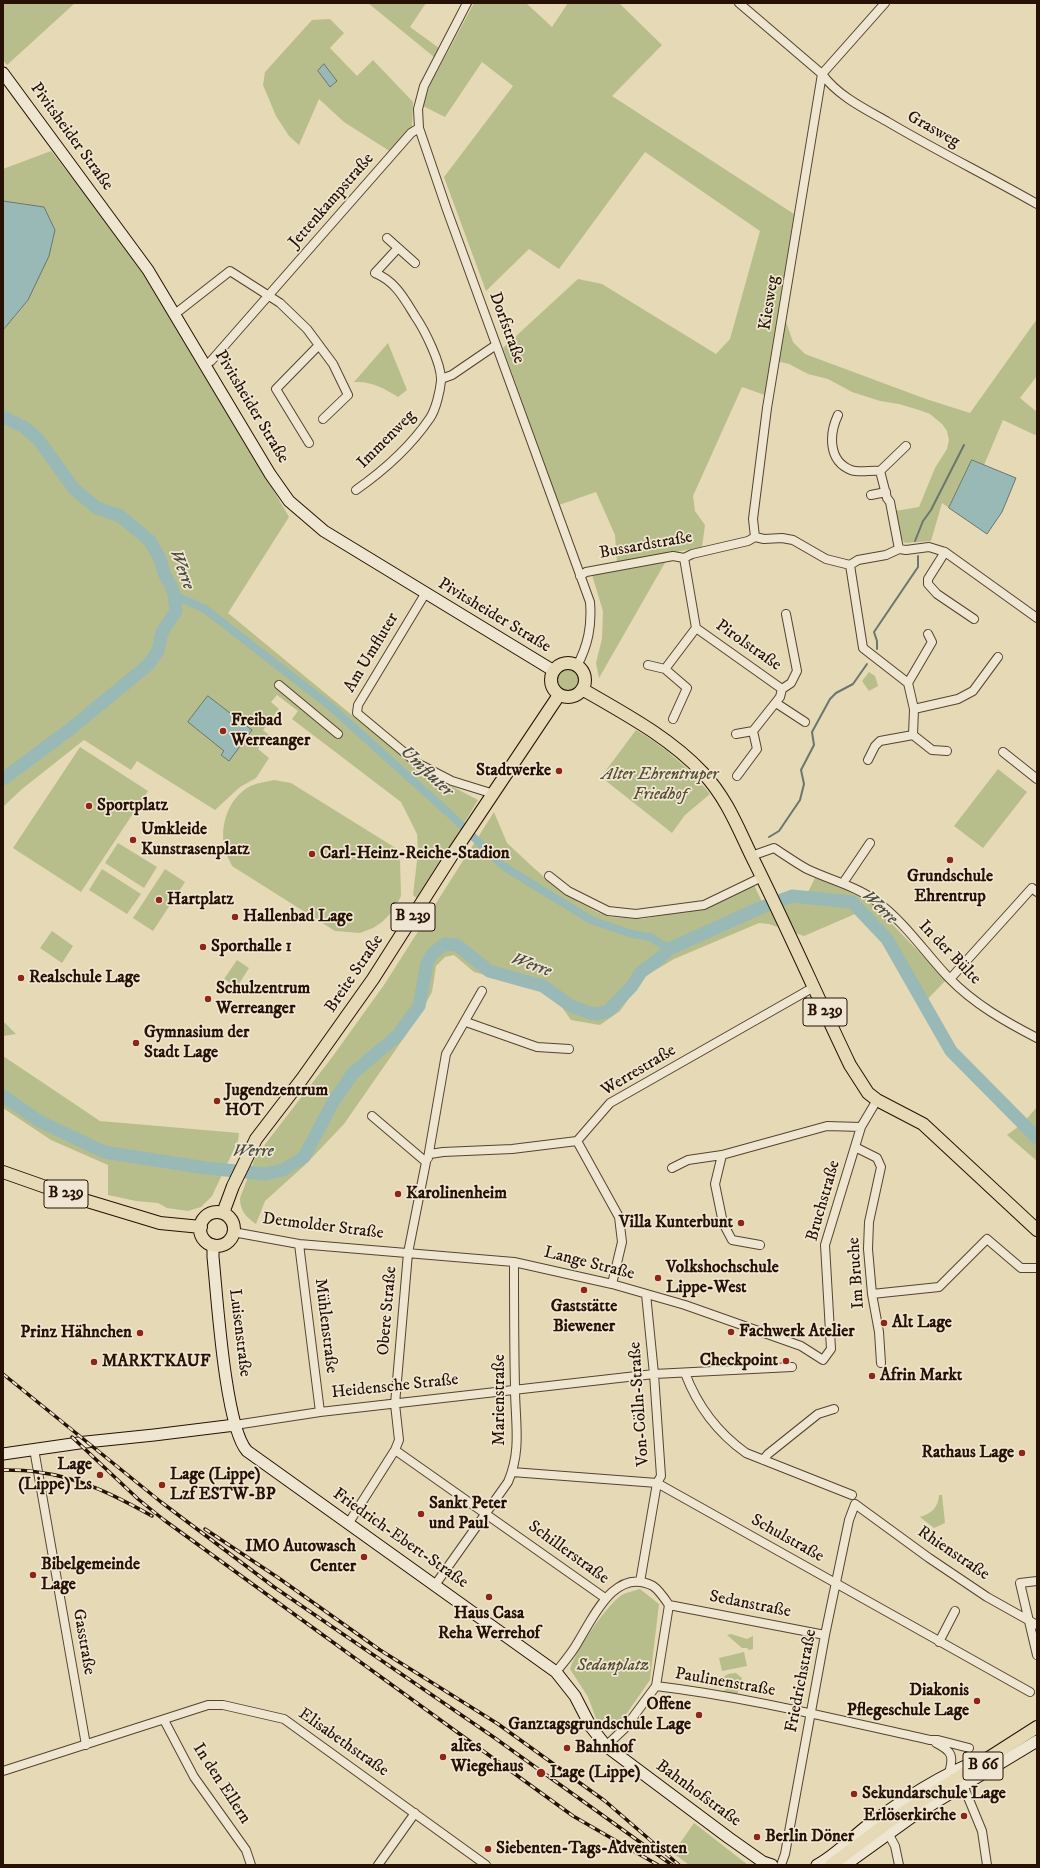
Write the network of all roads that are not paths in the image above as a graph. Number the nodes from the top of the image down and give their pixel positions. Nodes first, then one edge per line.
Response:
1 (467, 3) edge
2 (739, 3) edge
3 (885, 3) edge
4 (3, 73) edge
5 (822, 74) junction
6 (419, 128) junction
7 (1037, 204) edge
8 (388, 238) dead end
9 (398, 248) junction
10 (415, 263) dead end
11 (270, 295) junction
12 (175, 314) junction
13 (319, 345) junction
14 (496, 345) junction
15 (205, 365) junction
16 (441, 379) junction
17 (838, 415) dead end
18 (323, 419) dead end
19 (309, 443) dead end
20 (906, 446) dead end
21 (880, 471) junction
22 (356, 490) dead end
23 (886, 492) junction
24 (871, 495) dead end
25 (755, 537) junction
26 (899, 548) junction
27 (945, 552) junction
28 (684, 558) junction
29 (850, 565) junction
30 (580, 576) junction
31 (425, 594) junction
32 (786, 614) dead end
33 (1037, 618) edge
34 (974, 619) dead end
35 (696, 628) junction
36 (928, 634) dead end
37 (998, 657) dead end
38 (648, 665) dead end
39 (578, 666) junction
40 (665, 669) junction
41 (554, 671) junction
42 (908, 683) junction
43 (279, 685) dead end
44 (582, 689) junction
45 (782, 689) junction
46 (559, 694) junction
47 (776, 703) junction
48 (914, 709) junction
49 (673, 720) dead end
50 (805, 722) dead end
51 (753, 731) junction
52 (338, 734) dead end
53 (736, 734) dead end
54 (913, 735) junction
55 (947, 750) dead end
56 (1003, 752) dead end
57 (868, 760) dead end
58 (737, 776) dead end
59 (1037, 779) edge
60 (494, 794) junction
61 (870, 843) dead end
62 (753, 858) junction
63 (549, 876) dead end
64 (762, 877) junction
65 (843, 883) junction
66 (1037, 892) edge
67 (950, 979) junction
68 (814, 987) junction
69 (482, 991) dead end
70 (466, 1022) junction
71 (1037, 1038) edge
72 (569, 1049) dead end
73 (876, 1100) junction
74 (372, 1116) dead end
75 (861, 1127) junction
76 (577, 1141) junction
77 (855, 1147) junction
78 (722, 1155) junction
79 (428, 1158) junction
80 (672, 1168) dead end
81 (3, 1172) edge
82 (223, 1213) junction
83 (201, 1227) junction
84 (1037, 1230) edge
85 (233, 1232) junction
86 (300, 1244) junction
87 (213, 1245) junction
88 (760, 1245) dead end
89 (408, 1253) junction
90 (514, 1262) junction
91 (1037, 1268) edge
92 (612, 1284) junction
93 (646, 1294) junction
94 (872, 1294) junction
95 (823, 1360) joint
96 (881, 1363) dead end
97 (792, 1367) dead end
98 (685, 1373) junction
99 (654, 1374) junction
100 (515, 1390) junction
101 (395, 1404) junction
102 (834, 1409) dead end
103 (320, 1412) junction
104 (235, 1425) junction
105 (34, 1449) junction
106 (395, 1450) junction
107 (3, 1454) edge
108 (763, 1460) junction
109 (512, 1472) junction
110 (657, 1483) junction
111 (852, 1495) dead end
112 (855, 1504) joint
113 (487, 1513) junction
114 (348, 1524) junction
115 (1037, 1581) edge
116 (640, 1582) junction
117 (836, 1584) junction
118 (435, 1585) junction
119 (605, 1598) junction
120 (669, 1605) junction
121 (955, 1611) dead end
122 (1028, 1620) junction
123 (1037, 1625) edge
124 (825, 1635) junction
125 (939, 1642) junction
126 (1037, 1655) edge
127 (556, 1672) junction
128 (656, 1686) junction
129 (1030, 1692) dead end
130 (811, 1714) junction
131 (164, 1720) junction
132 (1037, 1727) edge
133 (1037, 1733) edge
134 (930, 1740) junction
135 (1037, 1741) edge
136 (86, 1745) junction
137 (606, 1746) junction
138 (969, 1748) dead end
139 (3, 1771) edge
140 (949, 1778) junction
141 (963, 1785) junction
142 (415, 1813) junction
143 (888, 1833) junction
144 (843, 1861) edge
145 (251, 1865) edge
146 (378, 1865) edge
147 (486, 1865) edge
148 (769, 1865) edge
149 (781, 1865) edge
150 (817, 1865) edge
151 (832, 1865) edge
152 (899, 1865) edge
153 (987, 1865) edge

1 - 6 street, Dorfstraße
2 - 5 street
3 - 5 street
4 - 12 main road, Pivitsheider Straße
5 - 7 street, Grasweg
5 - 25 street, Kiesweg
6 - 11 street, Jettenkampstraße
6 - 14 street, Dorfstraße
8 - 9 street
9 - 10 street
9 - 16 street, Immenweg
11 - 12 street
11 - 13 street
11 - 15 street, Jettenkampstraße
12 - 15 main road, Pivitsheider Straße
13 - 18 street
13 - 19 street
14 - 16 street
14 - 30 street, Dorfstraße
15 - 31 main road, Pivitsheider Straße
16 - 22 street, Immenweg
17 - 21 street
20 - 21 street
21 - 23 street
23 - 24 street
23 - 26 street
25 - 28 street, Bussardstraße
25 - 29 street, Bussardstraße
26 - 27 street
26 - 29 street
27 - 33 street
27 - 34 street
28 - 30 street, Bussardstraße
28 - 35 street, Pirolstraße
29 - 42 street
30 - 39 street, Dorfstraße
31 - 41 main road, Pivitsheider Straße
31 - 60 street, Am Umfluter
32 - 45 street, Pirolstraße
35 - 40 street, Pirolstraße
35 - 45 street, Pirolstraße
36 - 42 street
37 - 48 street
38 - 40 street
39 - 41 main road, Pivitsheider Straße
39 - 44 main road
40 - 49 street
41 - 46 main road, Pivitsheider Straße
42 - 48 street
43 - 52 street
44 - 46 main road
44 - 62 main road, B 239
45 - 47 street, Pirolstraße
46 - 60 main road, Breite Straße / B 239
47 - 50 street
47 - 51 street, Pirolstraße
48 - 54 street
51 - 53 street
51 - 58 street
54 - 55 street
54 - 57 street
56 - 59 street
60 - 82 main road, Breite Straße / B 239
61 - 65 street
62 - 64 main road, B 239
62 - 65 street, In der Bülte
63 - 64 street
64 - 68 main road, B 239
65 - 67 street, In der Bülte
66 - 67 street
67 - 71 street, In der Bülte
68 - 73 main road, B 239
68 - 76 street, Werrestraße
69 - 70 street, Obere Straße
70 - 72 street
70 - 79 street, Obere Straße
73 - 75 street, Bruchstraße
73 - 84 main road, B 239
74 - 79 street
75 - 77 street, Bruchstraße
75 - 78 street
76 - 79 street
76 - 92 street
77 - 94 street, Im Bruche
77 - 95 street, Bruchstraße
78 - 80 street
78 - 88 street
79 - 89 street, Obere Straße
81 - 83 main road, B 239
82 - 83 main road
82 - 85 main road
83 - 87 main road
85 - 86 street, Detmolder Straße
85 - 87 main road
86 - 89 street, Detmolder Straße
86 - 103 street, Mühlenstraße
87 - 104 main road, Luisenstraße
89 - 90 street, Lange Straße
89 - 101 street, Obere Straße
90 - 92 street, Lange Straße
90 - 100 street, Marienstraße
91 - 94 street
92 - 93 street, Lange Straße
93 - 95 street, Lange Straße
93 - 99 street, Von-Cölln-Straße
94 - 96 street, Im Bruche
97 - 98 street, Heidensche Straße
98 - 99 street, Heidensche Straße
98 - 108 street
99 - 100 street, Heidensche Straße
99 - 110 street, Von-Cölln-Straße
100 - 101 street, Heidensche Straße
100 - 109 street, Marienstraße
101 - 103 street, Heidensche Straße
101 - 106 street, Obere Straße
102 - 108 street
103 - 104 street, Heidensche Straße
104 - 105 main road, Heidensche Straße
104 - 114 main road, Friedrich-Ebert-Straße
105 - 107 main road, Heidensche Straße
105 - 136 street, Gasstraße
106 - 113 street, Schillerstraße
106 - 114 street, Obere Straße
108 - 111 street
109 - 110 street, Schulstraße
109 - 113 street, Marienstraße
110 - 116 street, Von-Cölln-Straße
110 - 117 street, Schulstraße
112 - 117 street, Friedrichstraße
112 - 122 street, Rhienstraße
113 - 118 street, Marienstraße
113 - 119 street, Schillerstraße
114 - 118 main road, Friedrich-Ebert-Straße
115 - 122 street
116 - 119 street
116 - 120 street
117 - 124 street, Friedrichstraße
117 - 125 street, Schulstraße
118 - 127 main road, Friedrich-Ebert-Straße
119 - 127 street
120 - 124 street, Sedanstraße
120 - 128 street
121 - 125 street
122 - 123 street, Rhienstraße
122 - 126 street
124 - 130 street, Friedrichstraße
125 - 129 street, Schulstraße
127 - 137 main road, Bahnhofstraße
128 - 130 street, Paulinenstraße
128 - 137 street
130 - 134 street, Paulinenstraße
130 - 149 street, Friedrichstraße
131 - 136 street, Elisabethstraße
131 - 142 street, Elisabethstraße
131 - 145 street, In den Ellern
132 - 140 main road, B 66
133 - 140 main road, B 66
134 - 138 street, Paulinenstraße
134 - 140 street, Paulinenstraße
135 - 141 main road
136 - 139 street, Elisabethstraße
137 - 148 main road, Bahnhofstraße
140 - 144 main road, B 66
140 - 150 main road
141 - 143 main road
141 - 153 street
142 - 146 street
142 - 147 street, Elisabethstraße
143 - 144 main road
143 - 152 street
144 - 151 main road, B 66

